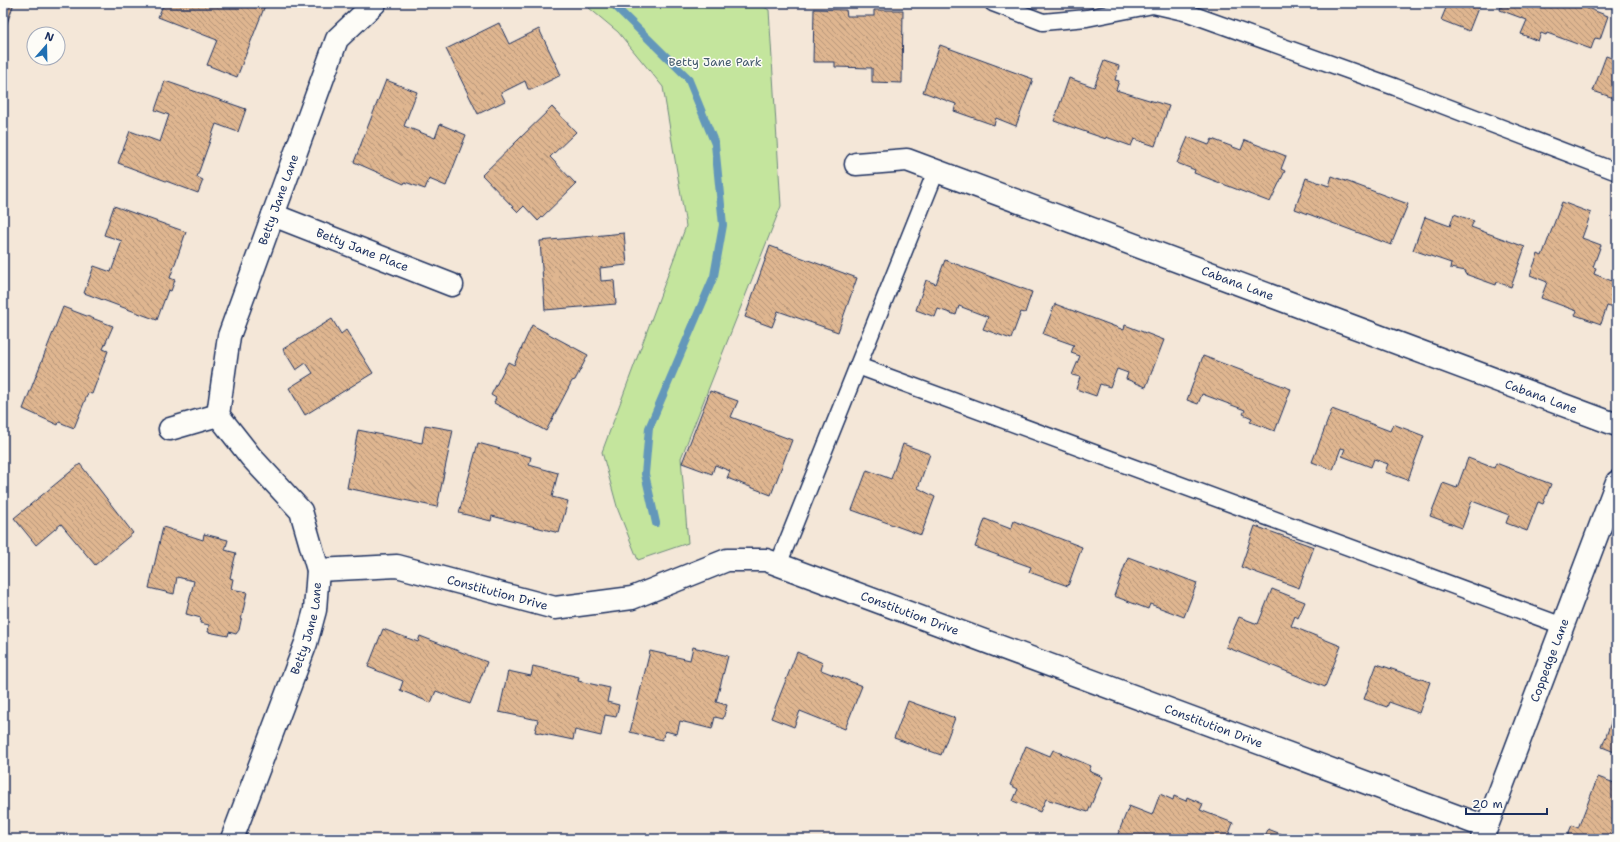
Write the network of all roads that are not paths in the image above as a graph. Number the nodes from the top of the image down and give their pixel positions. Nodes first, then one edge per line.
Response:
1 (375, 3) edge
2 (993, 3) edge
3 (856, 164) dead end
4 (936, 171) junction
5 (1617, 172) edge
6 (273, 215) junction
7 (452, 285) dead end
8 (858, 366) junction
9 (218, 415) junction
10 (1617, 425) edge
11 (170, 429) dead end
12 (1617, 482) edge
13 (778, 564) junction
14 (318, 570) junction
15 (1563, 626) junction
16 (1484, 833) edge
17 (232, 839) edge

1 - 6 street, Betty Jane Lane
2 - 5 lane
3 - 4 street, Cabana Lane
4 - 8 lane
4 - 10 street, Cabana Lane
6 - 7 street, Betty Jane Place
6 - 9 street, Betty Jane Lane
8 - 13 lane
8 - 15 lane
9 - 11 street
9 - 14 street, Betty Jane Lane
12 - 15 street, Coppedge Lane
13 - 14 street, Constitution Drive
13 - 16 street, Constitution Drive
14 - 17 street, Betty Jane Lane
15 - 16 street, Coppedge Lane

